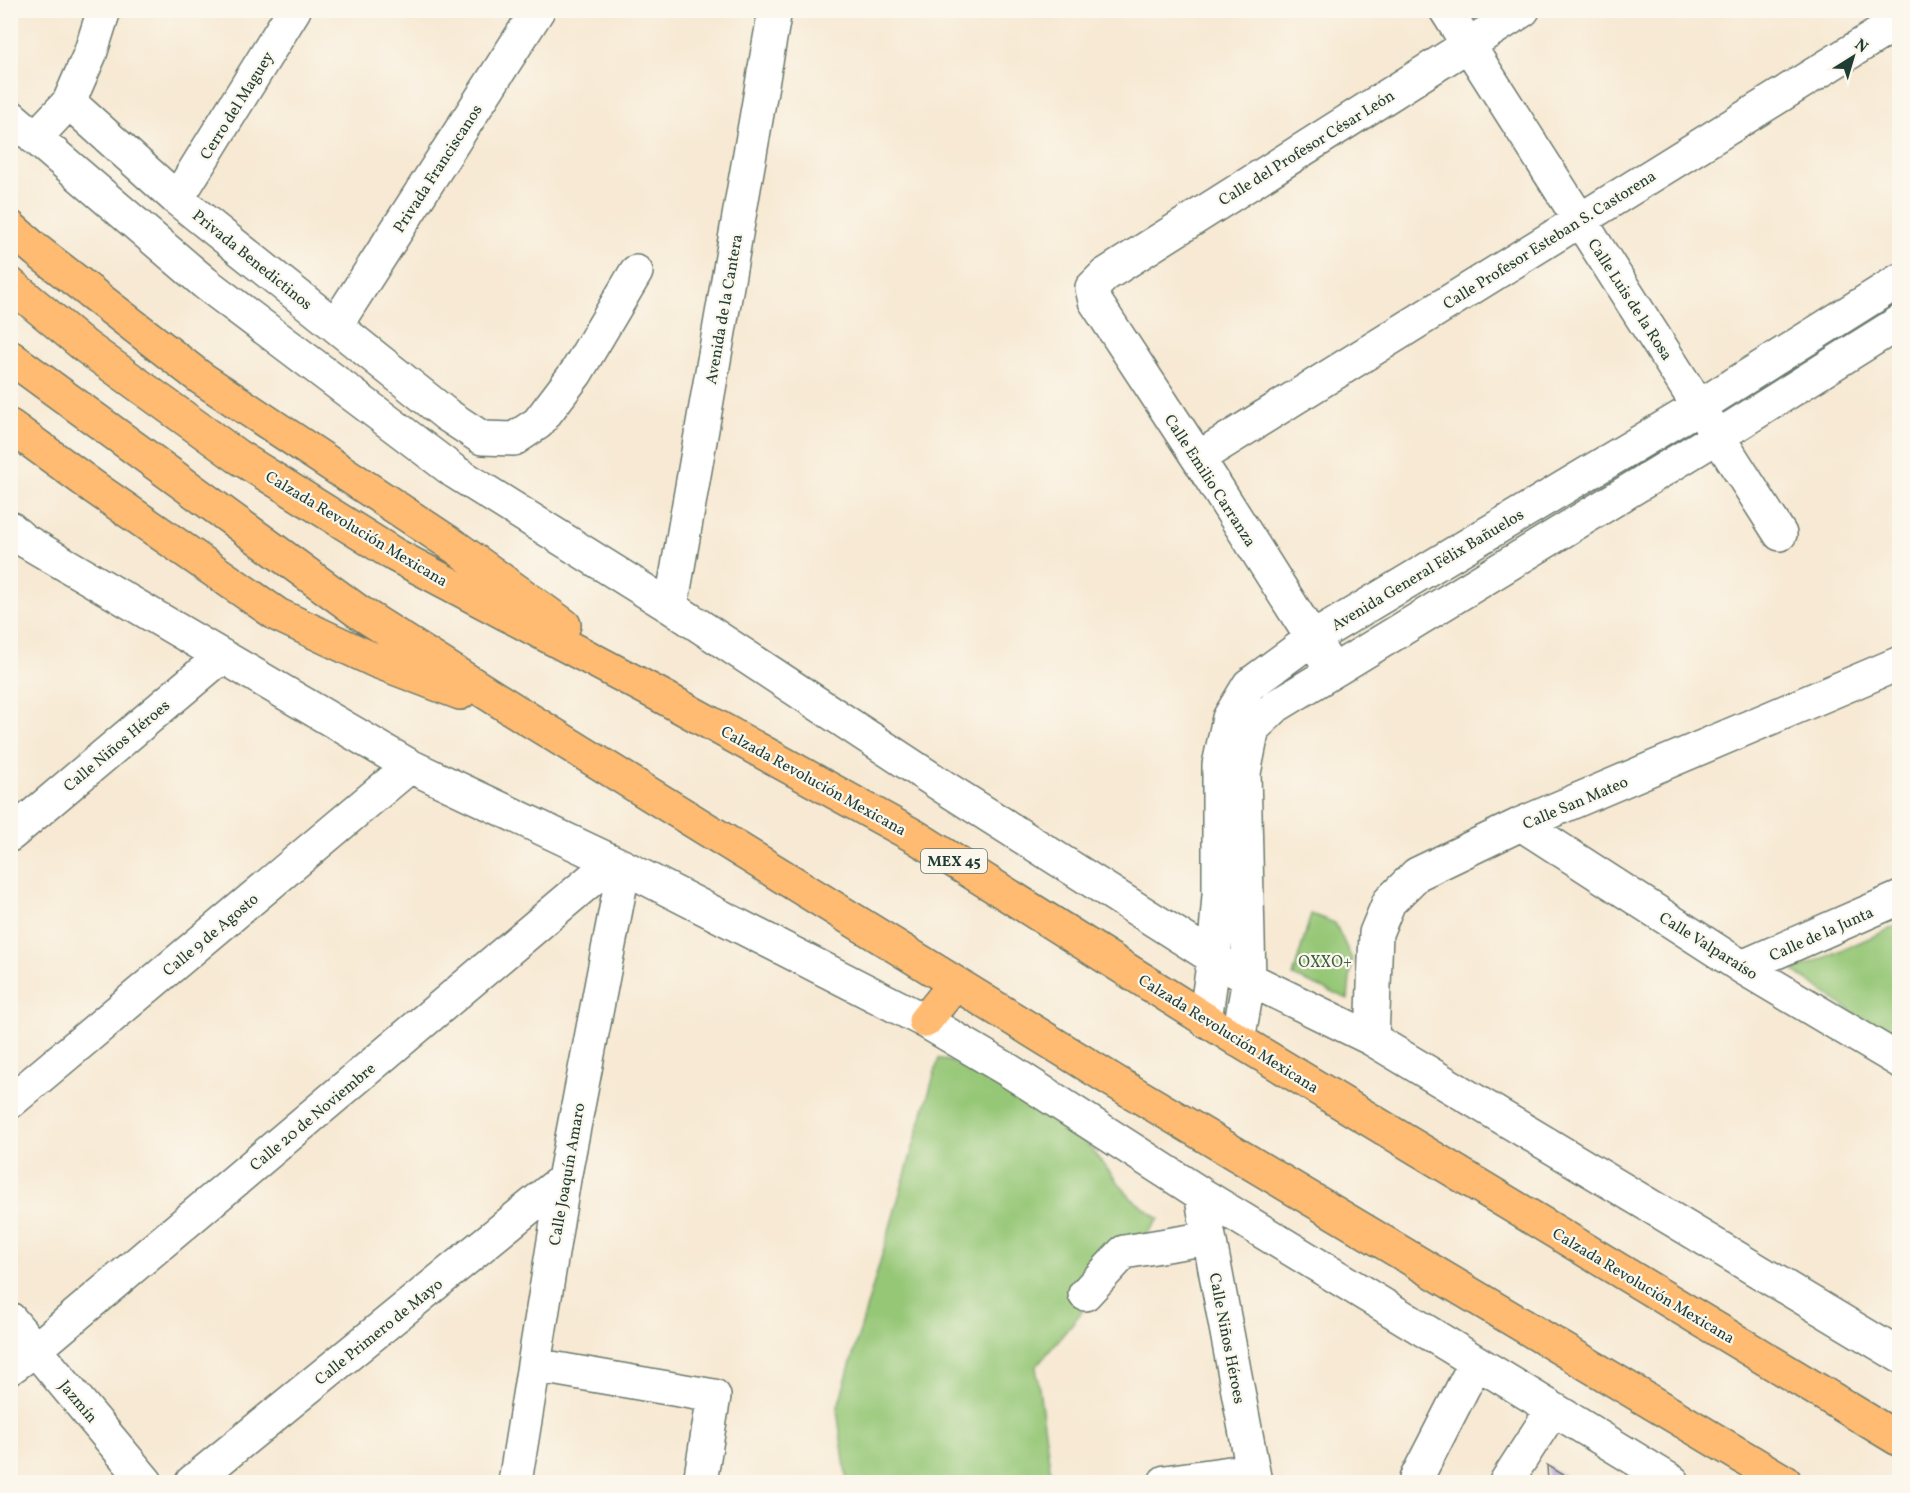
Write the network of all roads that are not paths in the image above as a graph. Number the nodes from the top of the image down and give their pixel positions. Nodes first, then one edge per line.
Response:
1 (104, 10) edge
2 (294, 10) edge
3 (538, 10) edge
4 (775, 10) edge
5 (1446, 10) edge
6 (1523, 10) edge
7 (1899, 21) edge
8 (1467, 45) junction
9 (69, 102) junction
10 (10, 116) edge
11 (35, 138) junction
12 (177, 199) junction
13 (1579, 220) junction
14 (10, 227) edge
15 (636, 272) dead end
16 (10, 284) edge
17 (1092, 288) joint
18 (1895, 292) edge
19 (1899, 322) edge
20 (336, 326) junction
21 (10, 357) edge
22 (1700, 406) junction
23 (10, 426) edge
24 (1717, 437) junction
25 (1198, 458) junction
26 (1780, 534) dead end
27 (14, 539) edge
28 (671, 607) junction
29 (1313, 638) junction
30 (222, 656) junction
31 (1899, 663) edge
32 (1333, 671) junction
33 (665, 698) junction
34 (525, 717) junction
35 (1241, 723) junction
36 (410, 765) junction
37 (1521, 824) junction
38 (10, 834) edge
39 (618, 865) junction
40 (1899, 898) edge
41 (1214, 958) junction
42 (1742, 967) junction
43 (1250, 979) junction
44 (955, 984) junction
45 (925, 1020) junction
46 (1205, 1020) junction
47 (1372, 1039) junction
48 (1238, 1040) junction
49 (1899, 1061) edge
50 (10, 1102) edge
51 (564, 1179) junction
52 (1201, 1194) junction
53 (1209, 1238) junction
54 (1085, 1294) dead end
55 (10, 1319) edge
56 (1899, 1356) edge
57 (23, 1358) edge
58 (1476, 1362) junction
59 (534, 1365) junction
60 (1553, 1409) junction
61 (1899, 1440) edge
62 (1254, 1476) edge
63 (146, 1482) edge
64 (192, 1482) edge
65 (515, 1482) edge
66 (699, 1482) edge
67 (1165, 1482) edge
68 (1416, 1482) edge
69 (1506, 1482) edge
70 (1674, 1482) edge
71 (1785, 1482) edge

1 - 9 street
2 - 12 street, Cerro del Maguey
3 - 20 street, Privada Franciscanos
4 - 28 street, Avenida de la Cantera
5 - 8 street, Calle Luis de la Rosa
6 - 8 street, Calle del Profesor César León
7 - 13 street, Calle Profesor Esteban S. Castorena
8 - 13 street, Calle Luis de la Rosa
8 - 17 street, Calle del Profesor César León
9 - 11 street
9 - 12 street, Privada Benedictinos
10 - 11 street
11 - 28 street
12 - 20 street, Privada Benedictinos
13 - 22 street, Calle Luis de la Rosa
13 - 25 street, Calle Profesor Esteban S. Castorena
14 - 33 main road
15 - 20 street, Privada Benedictinos
16 - 33 main road, Calzada Revolución Mexicana / MEX 45
17 - 25 street, Calle Emilio Carranza
18 - 22 street, Avenida General Félix Bañuelos
19 - 24 street
21 - 34 main road
22 - 24 street, Calle Luis de la Rosa
22 - 29 street, Avenida General Félix Bañuelos
23 - 34 main road
24 - 26 street, Calle Luis de la Rosa
24 - 32 street
25 - 29 street, Calle Emilio Carranza
27 - 30 street
28 - 41 street
29 - 32 street, Calle Emilio Carranza
29 - 35 street, Avenida General Félix Bañuelos
30 - 36 street
30 - 38 street, Calle Niños Héroes
31 - 37 street, Calle San Mateo
32 - 35 street
33 - 46 main road, Calzada Revolución Mexicana / MEX 45
34 - 44 main road
35 - 41 street, Avenida General Félix Bañuelos
35 - 43 street, Avenida General Félix Bañuelos
36 - 39 street
36 - 50 street, Calle 9 de Agosto
37 - 42 street, Calle Valparaíso
37 - 47 street, Calle San Mateo
39 - 45 street
39 - 51 street, Calle Joaquín Amaro
39 - 57 street, Calle 20 de Noviembre
40 - 42 street, Calle de la Junta
41 - 43 street
41 - 46 street, Avenida General Félix Bañuelos
42 - 49 street, Calle Valparaíso
43 - 47 street
43 - 48 street, Avenida General Félix Bañuelos
44 - 45 main road
44 - 71 main road
45 - 52 street
46 - 48 main road, Calzada Revolución Mexicana / MEX 45
47 - 56 street
48 - 61 main road, Calzada Revolución Mexicana / MEX 45
51 - 59 street, Calle Joaquín Amaro
51 - 64 street, Calle Primero de Mayo
52 - 53 street, Calle Niños Héroes
52 - 58 street
53 - 54 street
53 - 62 street, Calle Niños Héroes
55 - 57 street, Jazmín
57 - 63 street, Jazmín
58 - 60 street
58 - 68 street
59 - 65 street, Calle Joaquín Amaro
59 - 66 street
60 - 69 street
60 - 70 street
62 - 67 street

